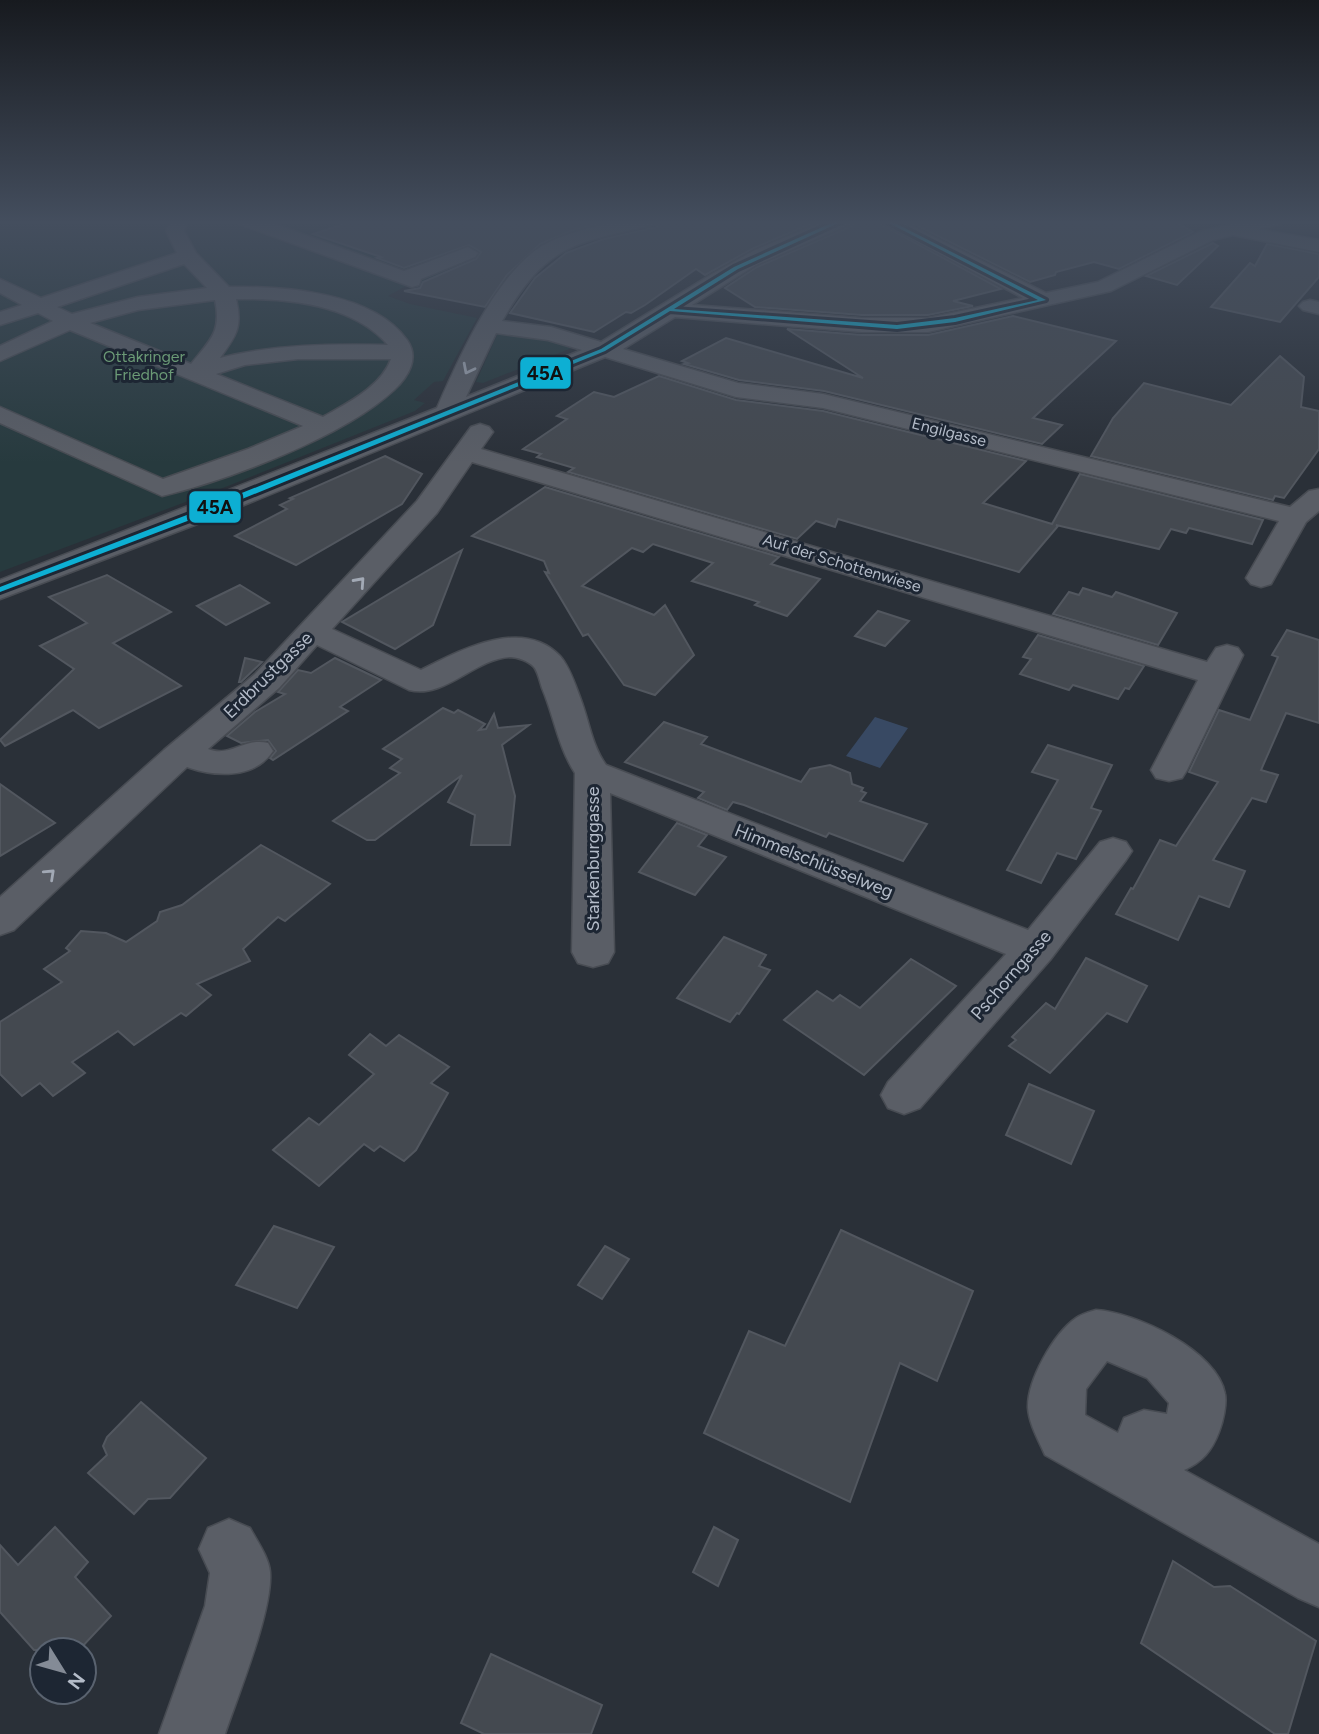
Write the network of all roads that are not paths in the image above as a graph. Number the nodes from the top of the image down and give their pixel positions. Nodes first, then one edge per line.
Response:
1 (31, 301) edge
2 (47, 301) edge
3 (155, 301) edge
4 (226, 301) edge
5 (312, 301) edge
6 (507, 301) edge
7 (686, 301) edge
8 (1039, 301) edge
9 (37, 304) junction
10 (671, 310) junction
11 (0, 319) edge
12 (70, 322) junction
13 (490, 326) junction
14 (603, 349) junction
15 (402, 352) junction
16 (0, 354) edge
17 (196, 373) junction
18 (483, 398) junction
19 (448, 412) junction
20 (0, 414) edge
21 (323, 426) junction
22 (466, 453) junction
23 (1319, 497) edge
24 (1295, 517) junction
25 (1261, 578) dead end
26 (0, 590) edge
27 (314, 632) junction
28 (421, 683) junction
29 (393, 704) dead end
30 (256, 751) dead end
31 (183, 752) junction
32 (1169, 770) dead end
33 (593, 773) junction
34 (1113, 851) dead end
35 (0, 920) edge
36 (1035, 949) junction
37 (593, 952) dead end
38 (904, 1095) dead end
39 (1144, 1438) dead end
40 (229, 1549) dead end
41 (1319, 1577) edge
42 (191, 1734) edge

1 - 9 street
2 - 9 street
3 - 12 street
4 - 17 street
5 - 15 street
6 - 13 street
7 - 10 street
8 - 10 street
9 - 11 street
9 - 12 street
10 - 14 street
12 - 16 street
12 - 17 street
13 - 14 street, Engilgasse
13 -> 19 street
14 - 18 street
14 - 24 street, Engilgasse
15 - 17 street
15 - 21 street
17 - 21 street
18 - 19 street
18 - 22 street, Erdbrustgasse
19 - 26 street
20 - 21 street
27 -> 22 street, Erdbrustgasse
22 - 32 street, Auf der Schottenwiese
23 - 24 street
24 - 25 street
27 - 28 street
27 - 31 street, Erdbrustgasse
28 - 29 street, Starkenburggasse
28 - 33 street, Starkenburggasse
30 - 31 street
35 -> 31 street, Erdbrustgasse
33 - 36 street, Himmelschlüsselweg
33 - 37 street, Starkenburggasse
34 - 36 street, Pschorngasse
36 - 38 street, Pschorngasse
39 - 41 street
40 - 42 street

